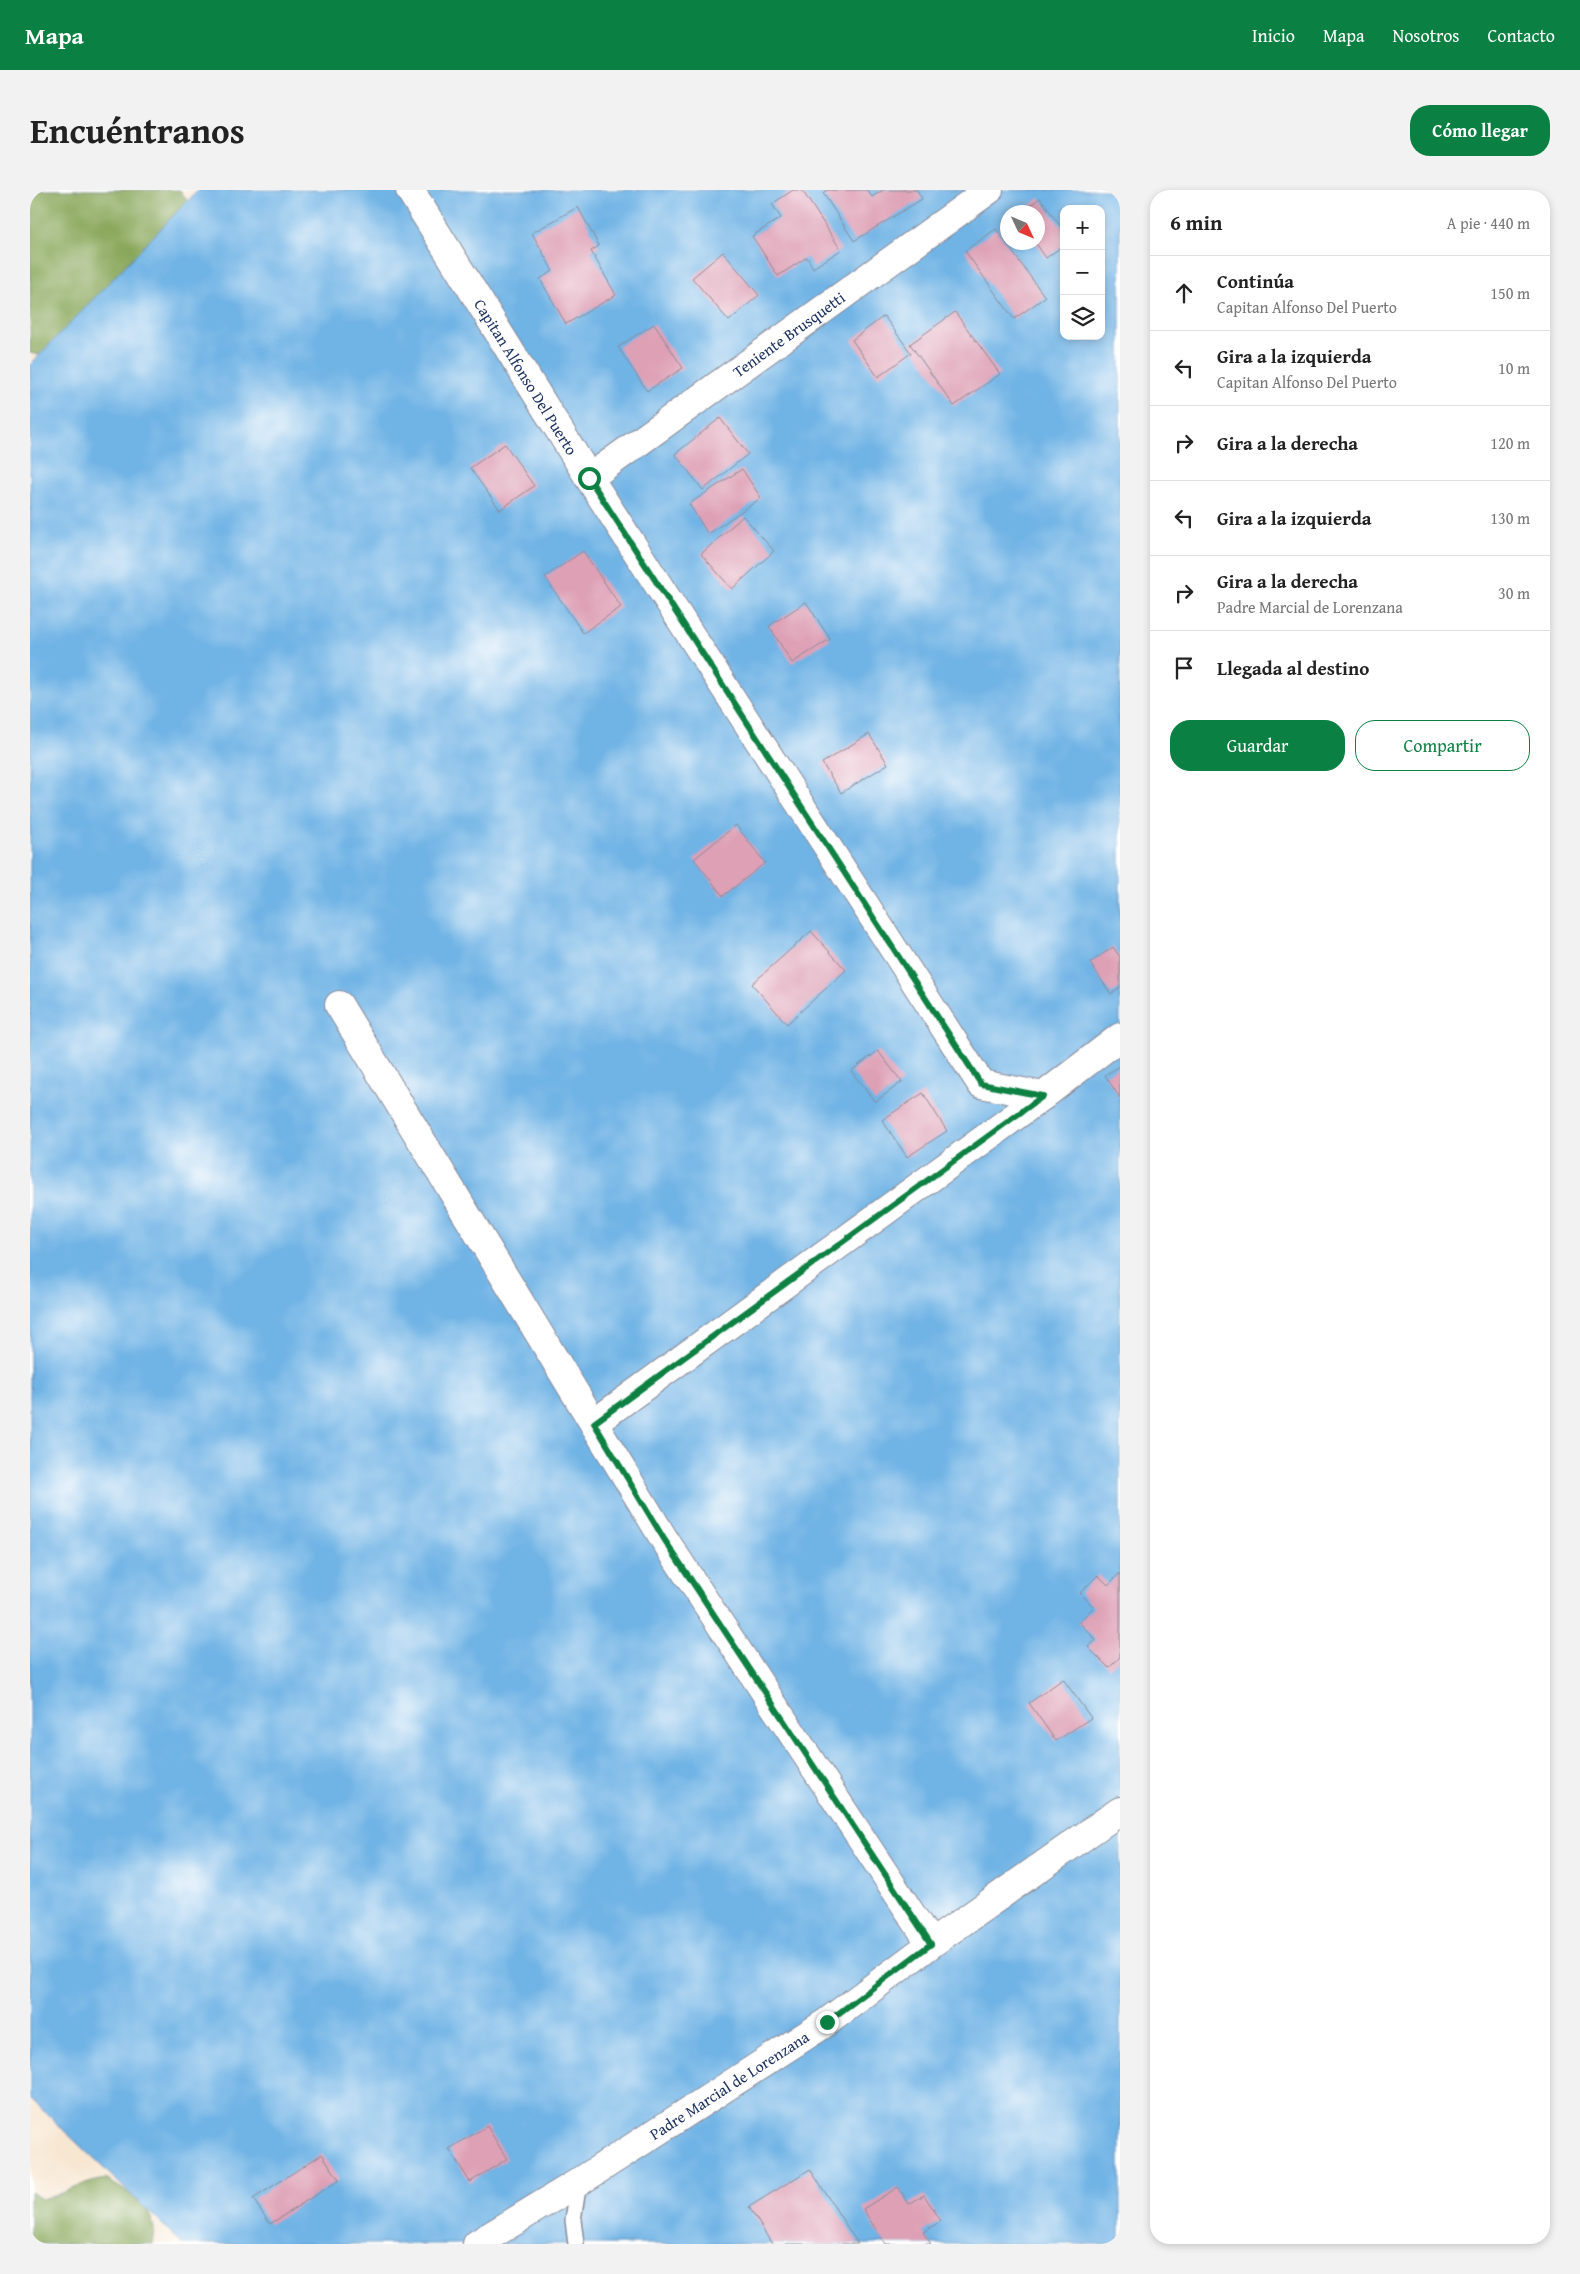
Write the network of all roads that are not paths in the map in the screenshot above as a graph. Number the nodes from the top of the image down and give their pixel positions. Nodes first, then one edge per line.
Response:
1 (410, 190) edge
2 (989, 190) edge
3 (589, 478) junction
4 (339, 1005) dead end
5 (1120, 1037) edge
6 (1043, 1096) junction
7 (594, 1423) junction
8 (1120, 1811) edge
9 (931, 1944) junction
10 (579, 2182) junction
11 (477, 2244) edge
12 (576, 2244) edge

1 - 3 street, Capitan Alfonso Del Puerto
2 - 3 street, Teniente Brusquetti
3 - 6 street, Capitan Alfonso Del Puerto
4 - 7 street
5 - 6 street
6 - 7 street
7 - 9 street
8 - 9 street, Padre Marcial de Lorenzana
9 - 10 street, Padre Marcial de Lorenzana
10 - 11 street, Padre Marcial de Lorenzana
10 - 12 lane

